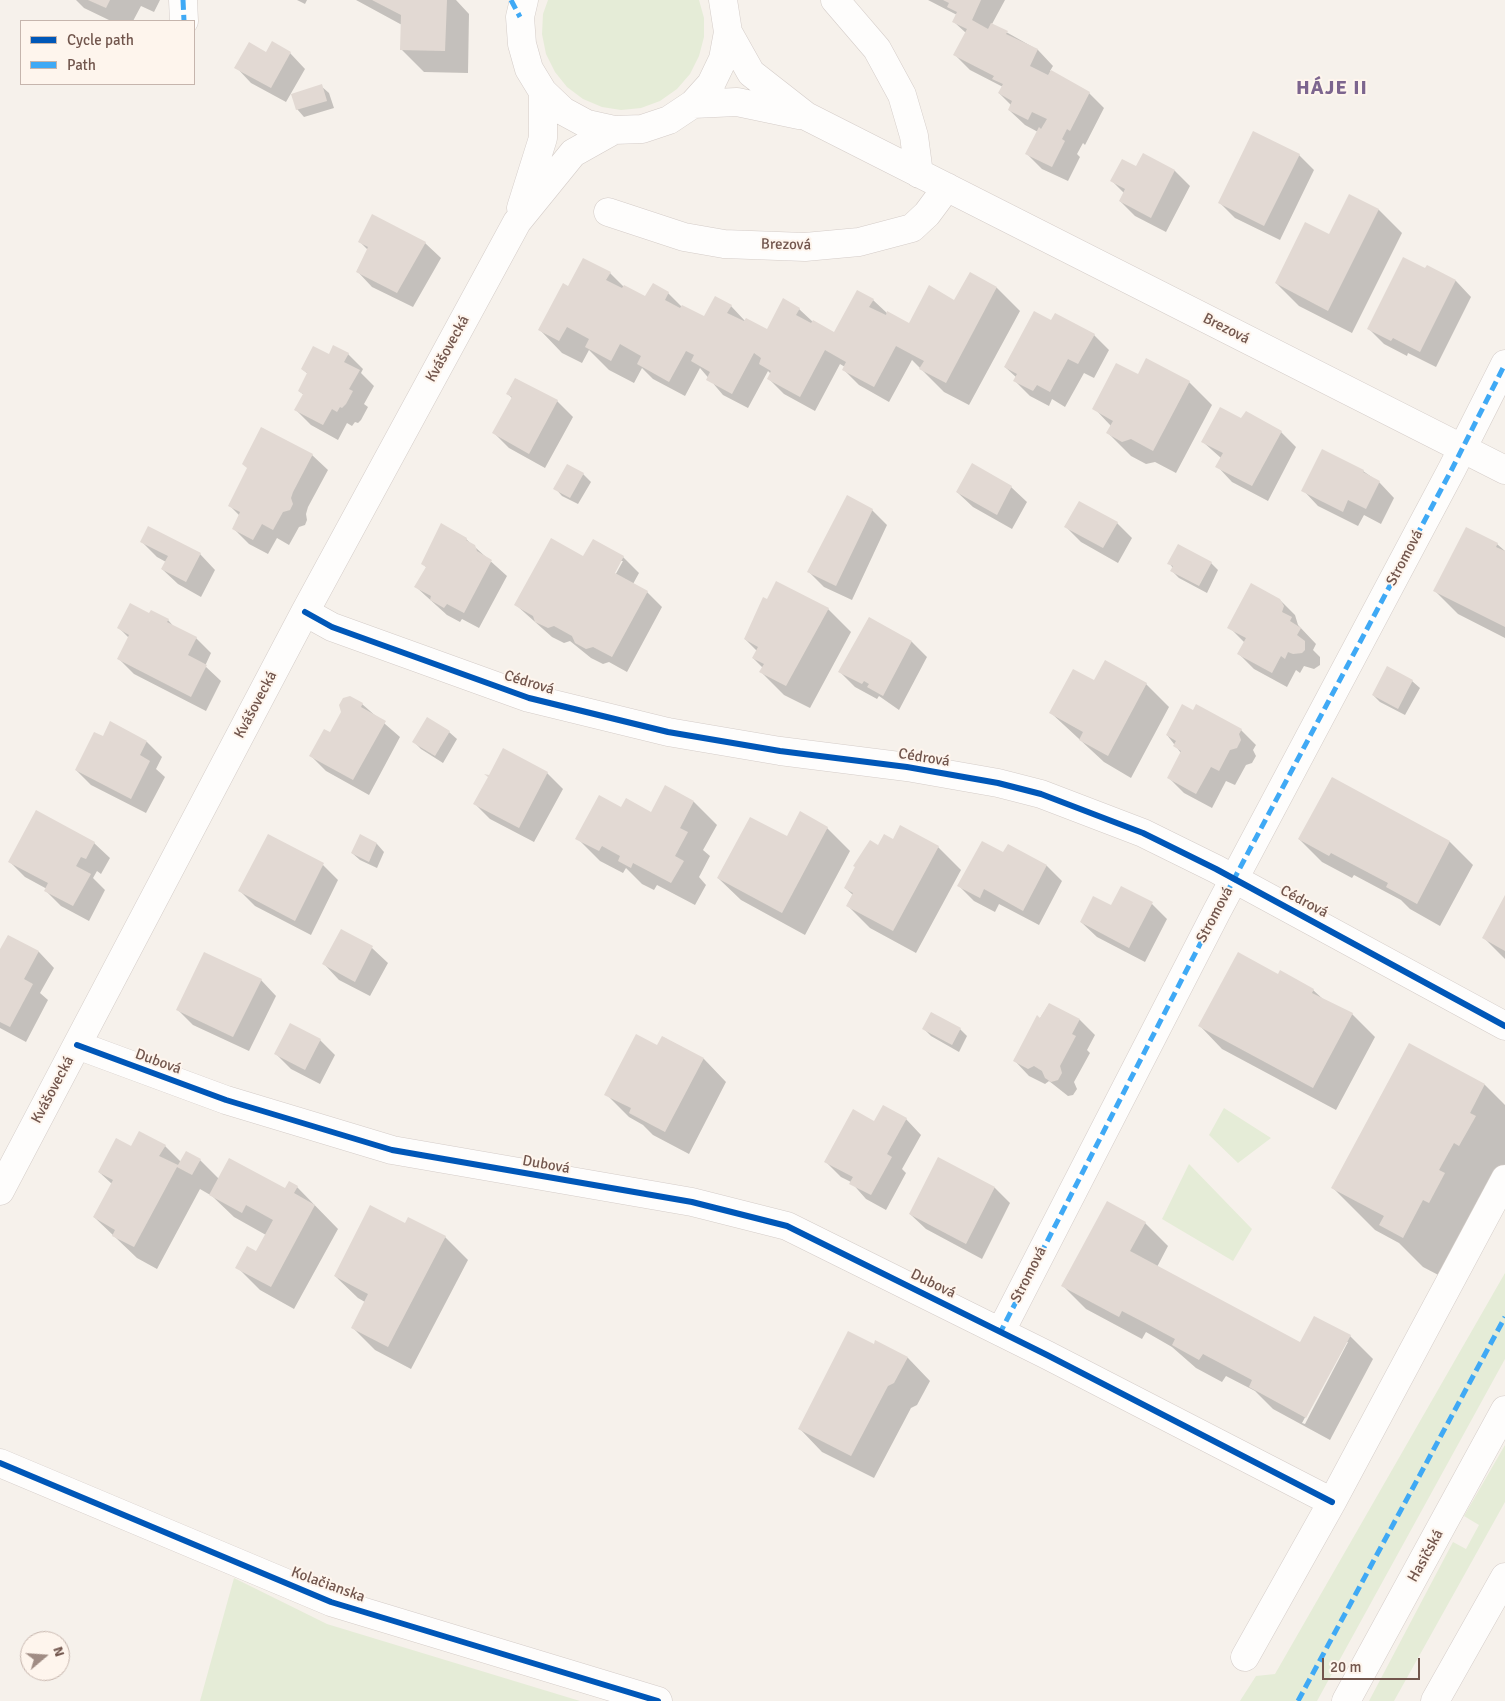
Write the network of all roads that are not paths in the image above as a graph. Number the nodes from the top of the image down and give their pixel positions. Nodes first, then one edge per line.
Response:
1 (183, 0) edge
2 (723, 0) edge
3 (835, 0) edge
4 (518, 6) edge
5 (184, 20) edge
6 (728, 32) junction
7 (543, 92) junction
8 (693, 104) junction
9 (806, 116) junction
10 (614, 130) junction
11 (919, 174) junction
12 (947, 188) junction
13 (608, 212) dead end
14 (517, 222) junction
15 (1505, 364) edge
16 (1463, 449) junction
17 (1505, 470) edge
18 (305, 612) junction
19 (1235, 878) junction
20 (1505, 1026) edge
21 (77, 1045) junction
22 (1505, 1179) edge
23 (0, 1191) edge
24 (1001, 1331) junction
25 (1504, 1414) edge
26 (0, 1463) edge
27 (1332, 1502) junction
28 (1505, 1577) edge
29 (1245, 1657) dead end
30 (658, 1701) edge
31 (1346, 1701) edge
32 (1435, 1701) edge

1 - 5 street
2 - 6 street
3 - 11 street
4 - 7 street
6 - 8 street
6 - 9 street, Brezová
7 - 10 street
7 - 14 street, Kvášovecká
8 - 9 street, Brezová
8 - 10 street
9 - 11 street, Brezová
10 - 14 street, Kvášovecká
11 - 12 street, Brezová
12 - 13 street, Brezová
12 - 16 street, Brezová
14 - 18 street, Kvášovecká
15 - 16 street, Stromová
16 - 17 street, Brezová
16 - 19 street, Stromová
18 - 19 street, Cédrová
18 - 21 street, Kvášovecká
19 - 20 street, Cédrová
19 - 24 street, Stromová
21 - 23 street, Kvášovecká
21 - 24 street, Dubová
22 - 27 street
24 - 27 street, Dubová
25 - 31 street, Hasičská
26 - 30 street, Kolačianska
27 - 29 street
28 - 32 street

